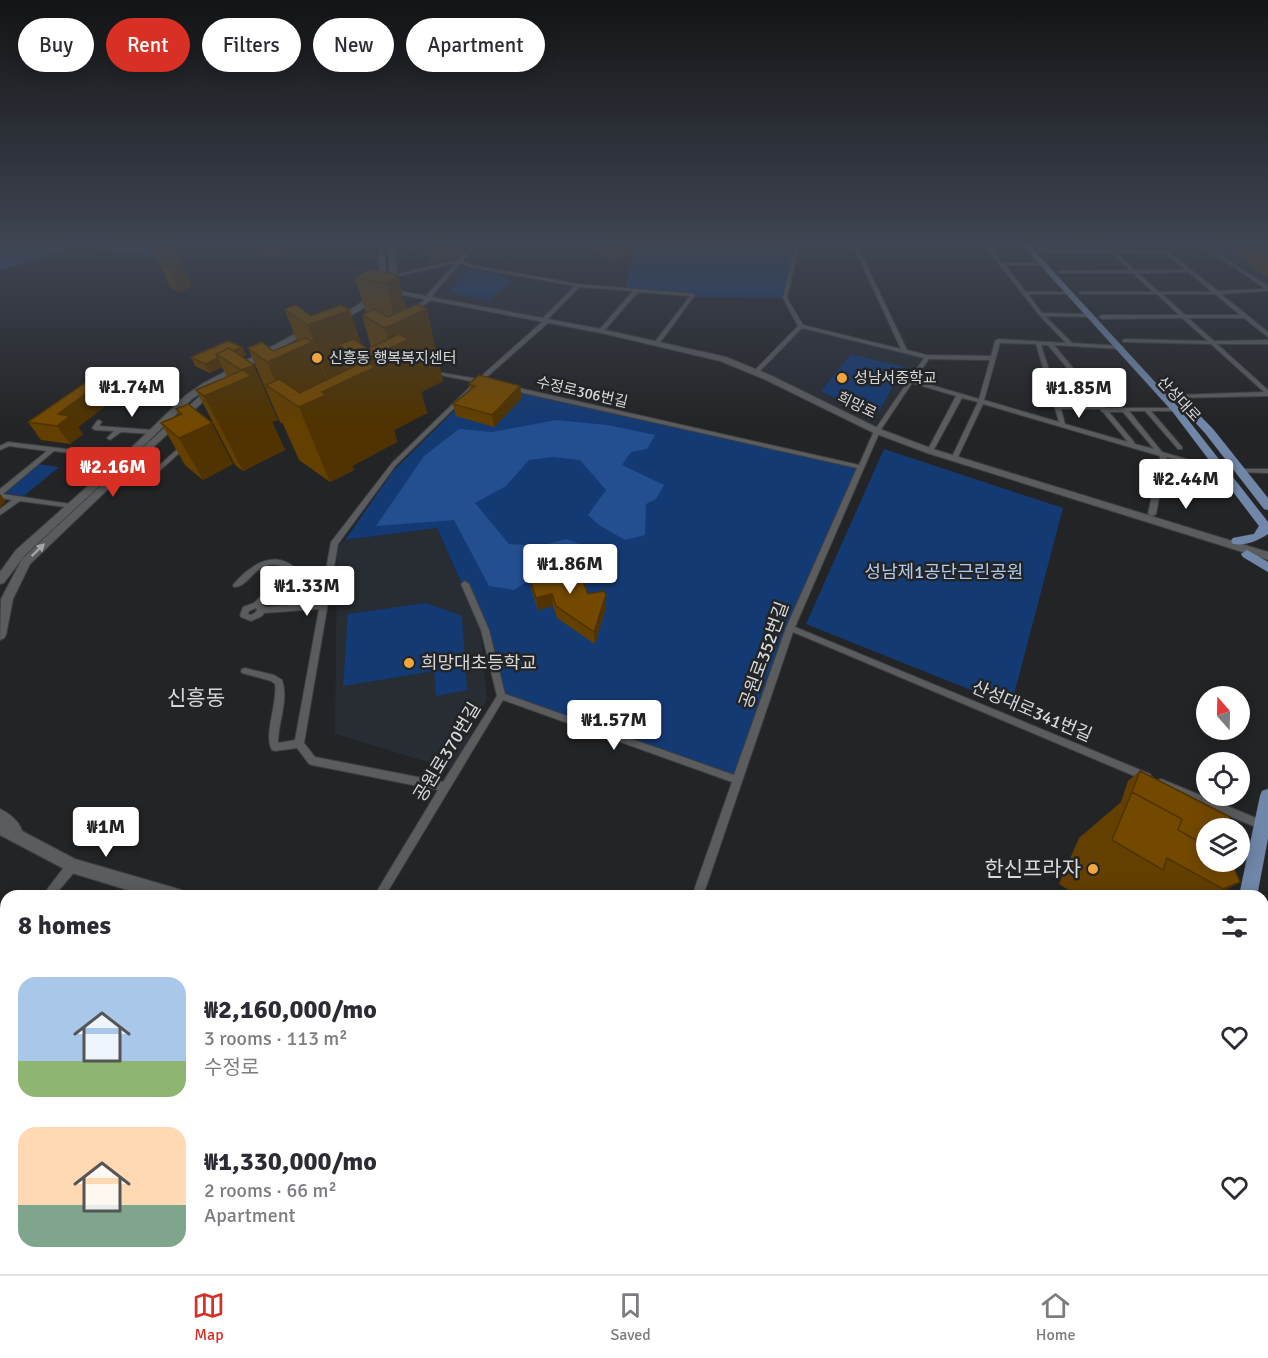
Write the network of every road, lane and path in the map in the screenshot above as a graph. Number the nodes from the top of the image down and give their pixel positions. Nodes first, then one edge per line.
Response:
1 (354, 304) edge
2 (362, 304) edge
3 (420, 304) edge
4 (465, 304) edge
5 (561, 304) edge
6 (624, 304) edge
7 (686, 304) edge
8 (789, 304) edge
9 (883, 304) edge
10 (1034, 304) edge
11 (1083, 304) edge
12 (1088, 304) edge
13 (1170, 304) edge
14 (1231, 304) edge
15 (350, 313) junction
16 (1041, 314) junction
17 (360, 315) edge
18 (1090, 315) junction
19 (1183, 316) junction
20 (1245, 316) junction
21 (1102, 317) junction
22 (404, 318) edge
23 (545, 321) junction
24 (801, 326) junction
25 (316, 329) dead end
26 (601, 331) junction
27 (1268, 335) edge
28 (1268, 342) edge
29 (657, 343) junction
30 (1213, 343) junction
31 (1038, 344) junction
32 (1050, 344) junction
33 (1123, 344) junction
34 (1071, 345) junction
35 (905, 352) junction
36 (927, 357) junction
37 (993, 358) junction
38 (424, 370) dead end
39 (756, 372) junction
40 (911, 381) junction
41 (483, 382) junction
42 (503, 386) edge
43 (206, 390) junction
44 (1268, 394) edge
45 (960, 395) junction
46 (1176, 396) junction
47 (981, 402) junction
48 (1057, 407) junction
49 (1102, 408) junction
50 (1146, 409) junction
51 (1175, 409) junction
52 (1124, 410) junction
53 (99, 422) dead end
54 (1063, 426) junction
55 (119, 430) junction
56 (877, 431) junction
57 (152, 432) junction
58 (196, 435) edge
59 (110, 438) dead end
60 (1133, 444) junction
61 (0, 448) edge
62 (1180, 448) dead end
63 (52, 450) junction
64 (930, 451) junction
65 (1161, 453) junction
66 (954, 459) junction
67 (124, 464) junction
68 (860, 467) junction
69 (1220, 467) junction
70 (1241, 471) junction
71 (1268, 471) edge
72 (0, 495) edge
73 (18, 499) junction
74 (1098, 502) junction
75 (70, 506) junction
76 (1268, 506) edge
77 (0, 513) edge
78 (1152, 514) junction
79 (1267, 528) edge
80 (1237, 541) junction
81 (1268, 551) edge
82 (1247, 554) junction
83 (1268, 556) edge
84 (1268, 561) edge
85 (1268, 568) edge
86 (0, 580) edge
87 (465, 584) dead end
88 (237, 585) dead end
89 (322, 606) junction
90 (259, 608) joint
91 (790, 628) junction
92 (0, 635) edge
93 (245, 671) dead end
94 (501, 696) junction
95 (299, 744) junction
96 (737, 780) junction
97 (445, 787) junction
98 (1268, 796) edge
99 (0, 816) edge
100 (1262, 825) junction
101 (0, 827) edge
102 (29, 843) junction
103 (72, 866) junction
104 (52, 890) edge
105 (154, 890) edge
106 (383, 890) edge
107 (699, 890) edge
108 (1249, 890) edge

1 - 15 main road
2 - 15 main road
3 - 22 street
4 - 23 main road, 희망로
5 - 23 street
6 - 26 street
7 - 29 street
8 - 24 street
9 - 35 street
10 - 16 street
11 - 18 main road, 산성대로
12 - 21 main road, 산성대로
13 - 19 street
14 - 20 street
15 - 17 street
16 - 18 street
16 - 34 street
18 - 33 main road, 산성대로
19 - 20 street
19 - 21 street
19 - 30 street
20 - 27 street
21 - 33 main road, 산성대로
23 - 26 main road, 희망로
23 - 41 street
24 - 35 street
24 - 39 street
25 - 43 main road
26 - 29 main road, 희망로
28 - 30 street
29 - 39 main road, 희망로
30 - 33 street
30 - 44 street
31 - 32 street
31 - 37 street
31 - 48 street
32 - 34 street
32 - 49 street
33 - 34 street
33 - 46 main road, 산성대로
33 - 51 main road, 산성대로
35 - 36 street
36 - 37 street
36 - 40 street, 공원로352번길
37 - 47 street
38 - 41 street
39 - 56 main road, 희망로
40 - 45 street
40 - 56 street, 공원로352번길
41 - 89 street
42 - 68 street, 수정로306번길
43 - 57 main road
43 - 67 main road
44 - 46 street
45 - 47 street
45 - 64 street
46 - 70 main road, 산성대로
47 - 54 street
47 - 66 street
48 - 49 street
48 - 54 street
49 - 52 street
49 - 60 street
50 - 51 street
50 - 52 street
50 - 62 street
51 - 69 main road, 산성대로
52 - 65 street
53 - 55 street
54 - 60 street
55 - 57 street
55 - 59 street
56 - 64 main road, 희망로
56 - 68 street, 공원로352번길
57 - 67 main road
58 - 67 street
60 - 65 street
61 - 63 street
63 - 67 street
63 - 72 street
64 - 66 main road, 희망로
65 - 69 street
65 - 78 street
66 - 74 main road, 희망로
67 - 75 main road
92 -> 67 main road
68 - 91 street, 공원로352번길
69 - 79 main road, 산성대로
70 - 71 street
70 - 76 main road, 산성대로
72 - 73 street
73 - 75 street
73 - 77 street
74 - 78 main road
74 - 82 main road
74 - 83 main road, 희망로
75 - 86 main road
78 - 80 main road
79 - 80 main road
80 - 81 main road
82 - 84 main road
82 - 85 main road
87 - 94 street, 공원로370번길
88 - 90 street
89 - 90 street
89 - 95 street
91 - 96 street, 공원로352번길
91 - 100 street, 산성대로341번길
93 - 95 street
94 - 96 street
94 - 97 street, 공원로370번길
95 - 97 street
96 - 107 street, 공원로352번길
97 - 106 street, 공원로370번길
98 - 100 main road
99 - 102 main road
100 - 108 main road
101 - 102 main road
102 - 103 main road
103 - 104 street
103 - 105 main road

